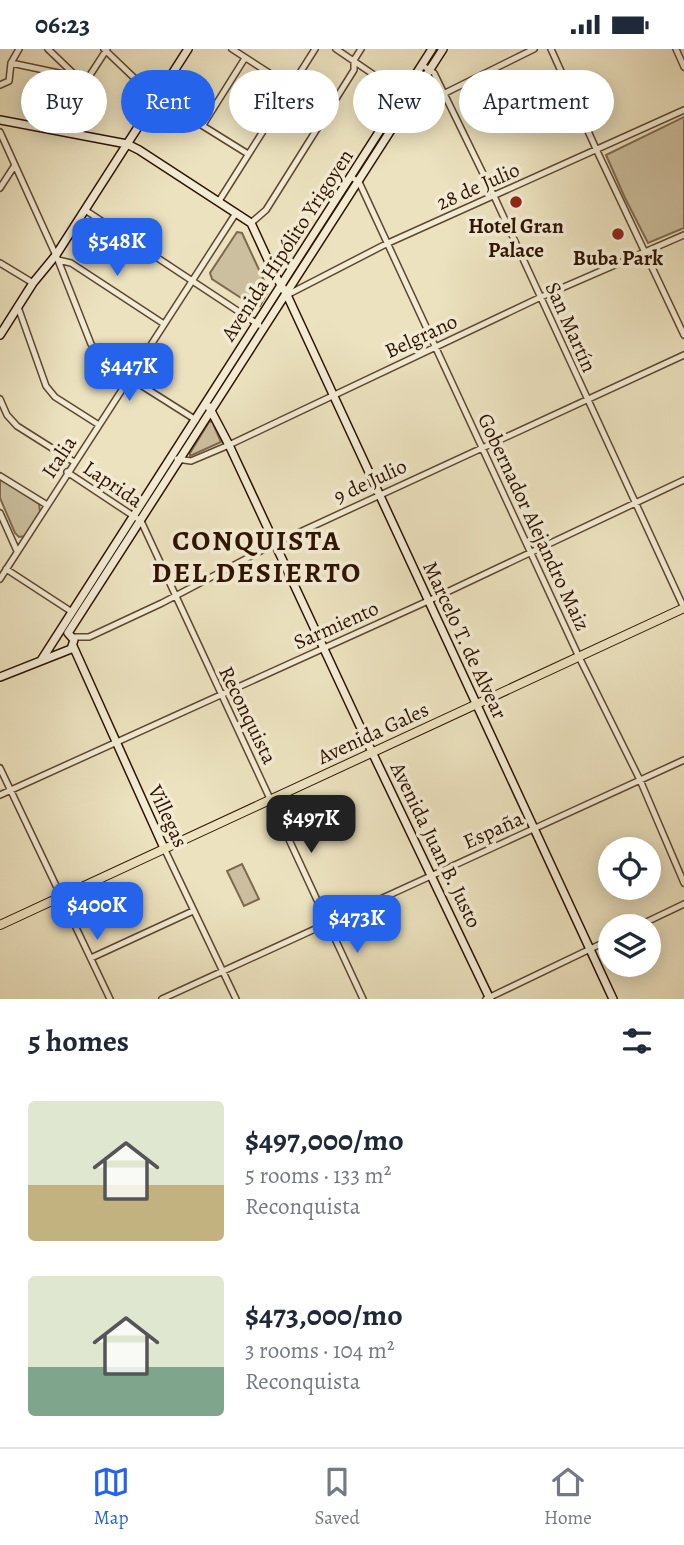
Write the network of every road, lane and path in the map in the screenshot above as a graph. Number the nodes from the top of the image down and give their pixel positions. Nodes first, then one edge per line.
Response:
1 (19, 49) edge
2 (48, 49) edge
3 (188, 49) edge
4 (232, 49) edge
5 (315, 49) edge
6 (336, 49) edge
7 (361, 49) edge
8 (432, 49) edge
9 (443, 49) edge
10 (534, 49) edge
11 (551, 49) edge
12 (676, 49) edge
13 (105, 50) edge
14 (245, 58) junction
15 (354, 60) junction
16 (11, 63) junction
17 (422, 65) junction
18 (684, 67) edge
19 (44, 70) edge
20 (70, 70) edge
21 (93, 70) edge
22 (126, 70) edge
23 (175, 70) edge
24 (264, 70) edge
25 (302, 70) edge
26 (368, 70) edge
27 (420, 70) edge
28 (430, 70) joint
29 (0, 85) edge
30 (446, 95) joint
31 (215, 105) edge
32 (684, 110) edge
33 (0, 120) edge
34 (0, 132) edge
35 (215, 132) edge
36 (134, 133) edge
37 (261, 133) edge
38 (384, 133) edge
39 (75, 134) joint
40 (127, 144) junction
41 (597, 151) junction
42 (248, 154) junction
43 (15, 165) junction
44 (355, 179) junction
45 (0, 188) edge
46 (494, 196) junction
47 (219, 201) junction
48 (85, 210) junction
49 (236, 213) junction
50 (251, 223) junction
51 (684, 235) edge
52 (386, 244) junction
53 (645, 253) junction
54 (57, 258) junction
55 (0, 263) edge
56 (193, 280) junction
57 (33, 283) junction
58 (281, 286) junction
59 (287, 295) junction
60 (541, 297) junction
61 (18, 307) junction
62 (257, 323) junction
63 (164, 324) junction
64 (265, 329) junction
65 (0, 334) edge
66 (684, 335) edge
67 (434, 347) junction
68 (684, 355) edge
69 (129, 379) junction
70 (333, 396) junction
71 (0, 399) edge
72 (587, 400) junction
73 (209, 407) junction
74 (196, 420) junction
75 (99, 425) junction
76 (229, 445) junction
77 (482, 447) junction
78 (176, 458) junction
79 (74, 462) junction
80 (68, 473) junction
81 (0, 476) edge
82 (684, 480) edge
83 (379, 497) junction
84 (635, 502) junction
85 (47, 505) junction
86 (0, 513) edge
87 (137, 519) junction
88 (274, 544) junction
89 (17, 551) junction
90 (531, 551) junction
91 (6, 569) junction
92 (0, 579) edge
93 (174, 596) junction
94 (428, 601) junction
95 (684, 608) edge
96 (72, 612) junction
97 (71, 635) junction
98 (57, 637) junction
99 (73, 646) junction
100 (323, 648) junction
101 (65, 651) junction
102 (579, 657) junction
103 (42, 659) junction
104 (0, 677) edge
105 (220, 695) junction
106 (476, 704) junction
107 (115, 744) junction
108 (372, 753) junction
109 (684, 760) edge
110 (0, 768) edge
111 (640, 780) junction
112 (9, 790) junction
113 (0, 795) edge
114 (271, 799) junction
115 (536, 828) junction
116 (164, 848) junction
117 (431, 875) junction
118 (684, 883) edge
119 (61, 897) junction
120 (684, 904) edge
121 (193, 911) junction
122 (661, 915) edge
123 (327, 923) junction
124 (0, 925) edge
125 (598, 945) edge
126 (591, 948) junction
127 (91, 958) junction
128 (223, 971) junction
129 (489, 998) edge
130 (110, 999) edge
131 (162, 999) edge
132 (236, 999) edge
133 (363, 999) edge
134 (614, 999) edge

1 - 16 street
2 - 20 street
3 - 23 main road
4 - 14 street
5 - 25 street
6 - 15 street
7 - 15 street
8 - 17 main road, Avenida Hipólito Yrigoyen
9 - 28 main road, Avenida Hipólito Yrigoyen
10 - 30 street
11 - 41 street
12 - 18 street
13 - 21 street
13 - 22 street
14 - 24 street
14 - 31 street
15 - 26 street
15 - 50 street
16 - 19 street
16 - 29 street
17 - 27 main road, Avenida Hipólito Yrigoyen
17 - 28 street, San Martín
30 - 46 street, San Martín
32 - 41 street, 28 de Julio
33 - 39 main road
34 - 43 street
35 - 42 street
36 - 40 main road
37 - 42 street
38 - 44 main road, Avenida Hipólito Yrigoyen
39 - 40 main road
40 - 47 main road
40 - 48 main road
41 - 46 street, 28 de Julio
41 - 53 street
42 - 47 street
43 - 45 street
43 - 54 street
44 - 52 street, Gobernador Alejandro Maiz
44 - 58 main road, Avenida Hipólito Yrigoyen
44 - 59 main road, Avenida Hipólito Yrigoyen
46 - 52 street, 28 de Julio
46 - 60 street, San Martín
47 - 49 main road
48 - 54 main road
48 - 56 street
49 - 50 main road
49 - 56 street, Italia
50 - 58 main road, Marcelo T. de Alvear
51 - 53 street, Belgrano
52 - 59 street, 28 de Julio
52 - 67 street, Gobernador Alejandro Maiz
53 - 60 street, Belgrano
53 - 66 street
54 - 57 main road
54 - 63 street
54 - 69 street
55 - 57 street
56 - 62 street
56 - 63 street, Italia
57 - 61 main road
58 - 59 main road, Marcelo T. de Alvear
58 - 62 main road, Avenida Hipólito Yrigoyen
59 - 64 main road, Avenida Hipólito Yrigoyen
59 - 70 main road, Marcelo T. de Alvear
60 - 67 street, Belgrano
60 - 72 street, San Martín
61 - 65 main road
61 - 75 street
62 - 64 street
62 - 73 main road, Avenida Hipólito Yrigoyen
63 - 69 street, Italia
64 - 73 main road, Avenida Hipólito Yrigoyen
67 - 70 street, Belgrano
67 - 77 street, Gobernador Alejandro Maiz
68 - 72 street, 9 de Julio
69 - 74 street
69 - 75 street, Italia
70 - 76 street, Belgrano
70 - 83 main road, Marcelo T. de Alvear
71 - 79 street, Laprida
72 - 77 street, 9 de Julio
72 - 84 street, San Martín
73 - 74 main road, Avenida Hipólito Yrigoyen
73 - 76 main road, Avenida Juan B. Justo
73 - 78 main road, Avenida Hipólito Yrigoyen
74 - 78 main road, Avenida Hipólito Yrigoyen
75 - 79 street, Italia
76 - 78 street, Belgrano
76 - 88 main road, Avenida Juan B. Justo
77 - 83 street, 9 de Julio
77 - 90 street, Gobernador Alejandro Maiz
78 - 87 main road, Avenida Hipólito Yrigoyen
79 - 80 street, Italia
80 - 85 street, Italia
80 - 87 street, Laprida
81 - 85 street
82 - 84 street, Sarmiento
83 - 88 street, 9 de Julio
83 - 94 main road, Marcelo T. de Alvear
84 - 90 street, Sarmiento
84 - 95 street, San Martín
85 - 89 street, Italia
86 - 89 street
87 - 93 street, Reconquista
87 - 96 main road, Avenida Hipólito Yrigoyen
87 - 97 main road, Avenida Hipólito Yrigoyen
88 - 93 street, 9 de Julio
88 - 100 main road, Avenida Juan B. Justo
89 - 91 street, Italia
90 - 94 street, Sarmiento
90 - 102 street, Gobernador Alejandro Maiz
91 - 92 street, Italia
91 - 96 street
93 - 97 street, 9 de Julio
93 - 105 street, Reconquista
94 - 100 street, Sarmiento
94 - 106 main road, Marcelo T. de Alvear
95 - 102 main road, Avenida Gales
96 - 98 main road, Avenida Hipólito Yrigoyen
97 - 98 main road
97 - 99 main road
98 - 101 main road
98 - 103 main road
99 - 101 main road
99 - 107 main road, Villegas
100 - 105 street, Sarmiento
100 - 108 main road, Avenida Juan B. Justo
101 - 103 main road
102 - 106 main road, Avenida Gales
102 - 111 street, Gobernador Alejandro Maiz
103 - 104 main road
105 - 107 street, Sarmiento
105 - 114 street, Reconquista
106 - 108 main road, Avenida Gales
106 - 115 main road, Marcelo T. de Alvear
107 - 112 street, Sarmiento
107 - 116 main road, Villegas
108 - 114 main road, Avenida Gales
108 - 117 main road, Avenida Juan B. Justo
109 - 111 street, España
110 - 112 street
111 - 115 street, España
111 - 118 street, Gobernador Alejandro Maiz
112 - 113 street, Sarmiento
112 - 119 street
114 - 116 main road, Avenida Gales
114 - 123 street, Reconquista
115 - 117 street, España
115 - 126 main road, Marcelo T. de Alvear
116 - 119 main road, Avenida Gales
116 - 121 street, Villegas
117 - 123 street, España
117 - 129 main road, Avenida Juan B. Justo
119 - 124 main road, Avenida Gales
119 - 127 street
120 - 122 street
121 - 127 street
121 - 128 street, Villegas
123 - 128 street, España
123 - 133 street, Reconquista
125 - 126 street
126 - 129 street
126 - 134 main road, Marcelo T. de Alvear
127 - 130 street
128 - 131 street, España
128 - 132 street, Villegas

